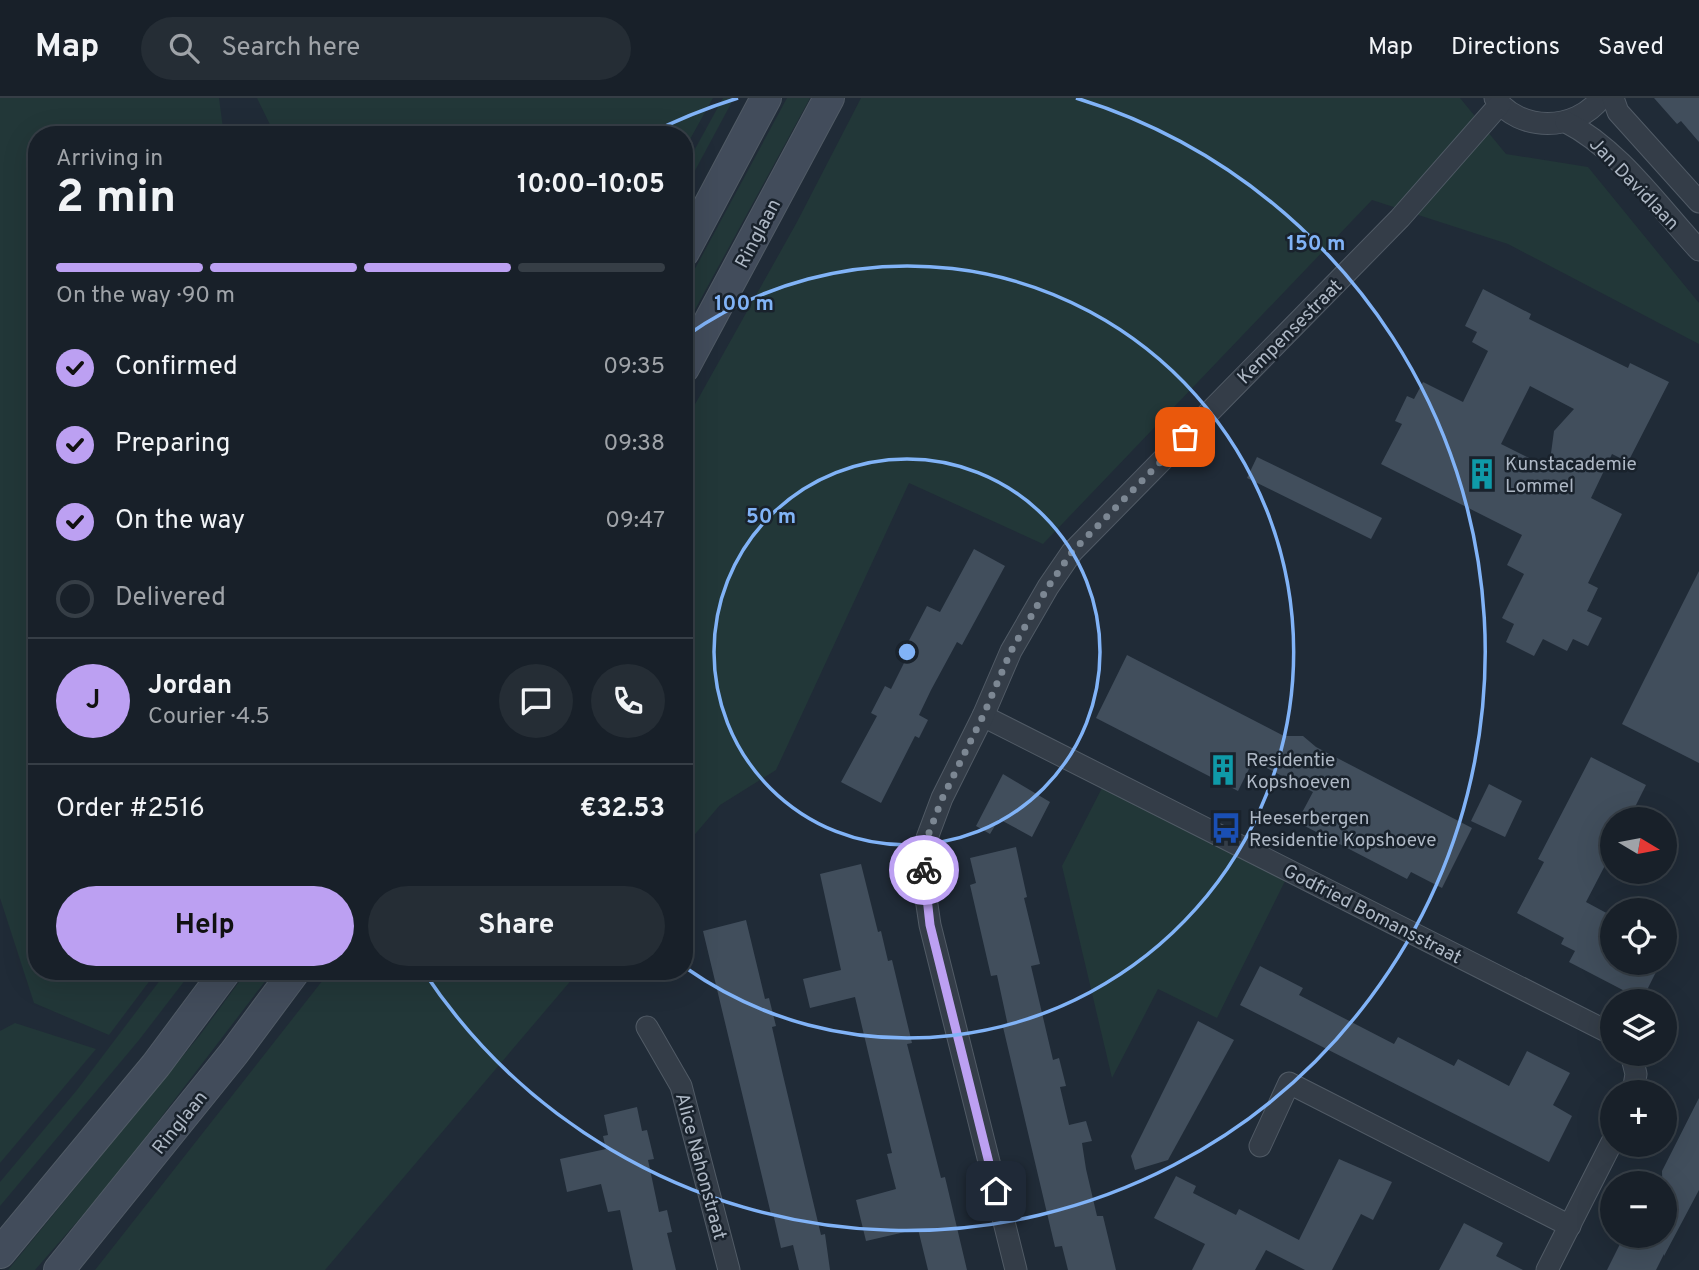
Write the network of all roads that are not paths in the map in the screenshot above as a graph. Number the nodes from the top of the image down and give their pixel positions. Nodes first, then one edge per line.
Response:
1 (766, 98) edge
2 (829, 98) edge
3 (1601, 98) edge
4 (1613, 98) edge
5 (1497, 101) edge
6 (1566, 122) junction
7 (1695, 198) edge
8 (1668, 215) junction
9 (693, 235) edge
10 (1699, 250) edge
11 (693, 351) edge
12 (983, 716) junction
13 (219, 980) edge
14 (288, 980) edge
15 (647, 1027) dead end
16 (1600, 1028) edge
17 (1260, 1146) dead end
18 (1604, 1157) edge
19 (1570, 1226) junction
20 (0, 1254) edge
21 (59, 1270) edge
22 (729, 1270) edge
23 (1016, 1270) edge
24 (1547, 1270) edge

1 - 9 main road
2 - 11 main road, Ringlaan
3 - 6 street
4 - 7 street, Jan Davidlaan
5 - 6 street, Kempensestraat
5 - 12 street, Kempensestraat
6 - 8 street, Jan Davidlaan
7 - 8 street
8 - 10 street, Jan Davidlaan
12 - 16 street, Godfried Bomansstraat
12 - 23 street, Kempensestraat
13 - 20 main road
14 - 21 main road, Ringlaan
15 - 22 street, Alice Nahonstraat
17 - 19 street
18 - 19 street
19 - 24 street

